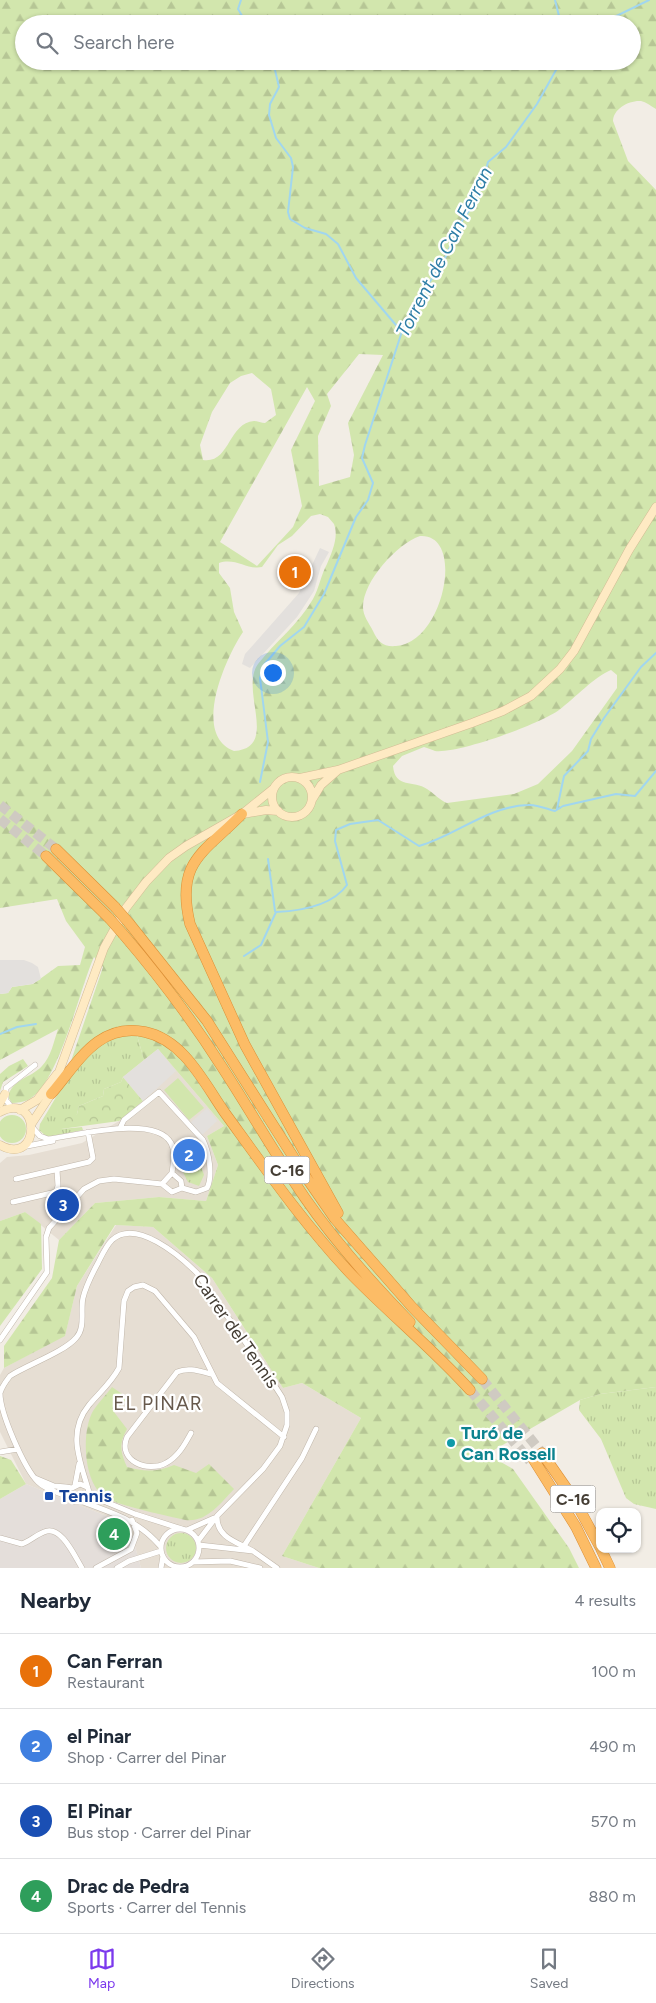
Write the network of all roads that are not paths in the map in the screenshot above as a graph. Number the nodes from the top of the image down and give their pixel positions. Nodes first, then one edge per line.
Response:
1 (656, 506) edge
2 (338, 770) junction
3 (300, 778) junction
4 (273, 789) junction
5 (312, 800) junction
6 (278, 811) junction
7 (242, 814) junction
8 (56, 849) tunnel mouth
9 (46, 856) tunnel mouth
10 (35, 1065) dead end
11 (59, 1070) junction
12 (5, 1094) junction
13 (51, 1094) junction
14 (0, 1103) edge
15 (16, 1109) junction
16 (0, 1112) edge
17 (32, 1125) junction
18 (120, 1128) junction
19 (88, 1132) junction
20 (64, 1138) junction
21 (0, 1145) edge
22 (22, 1147) junction
23 (10, 1149) junction
24 (0, 1156) edge
25 (57, 1170) junction
26 (172, 1174) junction
27 (16, 1179) dead end
28 (162, 1184) junction
29 (182, 1188) junction
30 (13, 1202) dead end
31 (347, 1232) junction
32 (0, 1340) edge
33 (211, 1374) junction
34 (476, 1385) junction
35 (316, 1429) dead end
36 (191, 1433) dead end
37 (284, 1437) junction
38 (18, 1449) junction
39 (0, 1452) edge
40 (542, 1453) tunnel mouth
41 (531, 1459) tunnel mouth
42 (79, 1461) junction
43 (35, 1478) junction
44 (74, 1486) junction
45 (89, 1492) junction
46 (71, 1498) junction
47 (84, 1502) junction
48 (217, 1516) junction
49 (131, 1520) junction
50 (185, 1530) junction
51 (0, 1538) edge
52 (596, 1540) edge
53 (198, 1543) junction
54 (244, 1546) junction
55 (162, 1551) junction
56 (253, 1551) junction
57 (602, 1553) edge
58 (129, 1561) junction
59 (230, 1561) junction
60 (106, 1562) junction
61 (192, 1563) junction
62 (185, 1567) edge
63 (82, 1568) edge
64 (96, 1568) edge
65 (117, 1568) edge
66 (161, 1568) edge
67 (226, 1568) edge
68 (260, 1568) edge
69 (276, 1568) edge
70 (596, 1568) edge
71 (610, 1568) edge

1 - 2 main road
2 - 3 main road
2 - 5 main road
3 - 4 main road
3 - 5 main road
4 - 6 main road
4 - 7 main road
5 - 6 main road
6 - 7 main road
7 - 11 main road
7 - 31 highway
8 - 31 highway, C-16, bridge
9 - 34 highway, C-16, bridge
10 - 12 street
11 - 13 main road
11 - 15 main road
12 - 14 main road
12 - 15 street
13 - 17 main road
13 - 34 highway
15 - 16 main road
15 - 17 main road
17 - 20 street
17 - 22 main road
18 - 19 street
18 - 26 street
18 - 29 street
19 - 20 street
19 - 25 street
20 - 22 street
21 - 23 main road
22 - 23 main road
23 - 24 main road
25 - 27 street
25 - 30 street
26 - 28 street
26 - 29 street
28 - 29 street
28 - 32 street
31 - 34 highway, C-16
33 - 36 street
33 - 37 street
33 - 42 street
35 - 54 street
37 - 38 street, Carrer del Tennis
37 - 48 street, Carrer del Tennis
38 - 39 street
38 - 43 street, Carrer del Tennis
40 - 52 highway, C-16
41 - 70 highway, C-16
42 - 44 street
42 - 45 street
43 - 44 street
43 - 46 street, Carrer del Tennis
44 - 45 street
44 - 46 street
45 - 47 street
45 - 50 street
46 - 47 street, Carrer del Tennis
47 - 49 street, Carrer del Tennis
48 - 50 street, Carrer del Tennis
48 - 53 street, Carrer del Tennis
48 - 54 street
49 - 55 street, Carrer del Tennis
49 - 60 street
50 - 53 street
50 - 55 street
51 - 63 street
53 - 56 street
53 - 61 street
54 - 56 street
55 - 58 street
55 - 62 street
55 - 66 street
56 - 69 street
57 - 71 highway, C-16
58 - 60 street
58 - 65 street
59 - 61 street
59 - 67 street
59 - 68 street
60 - 64 street
61 - 62 street

